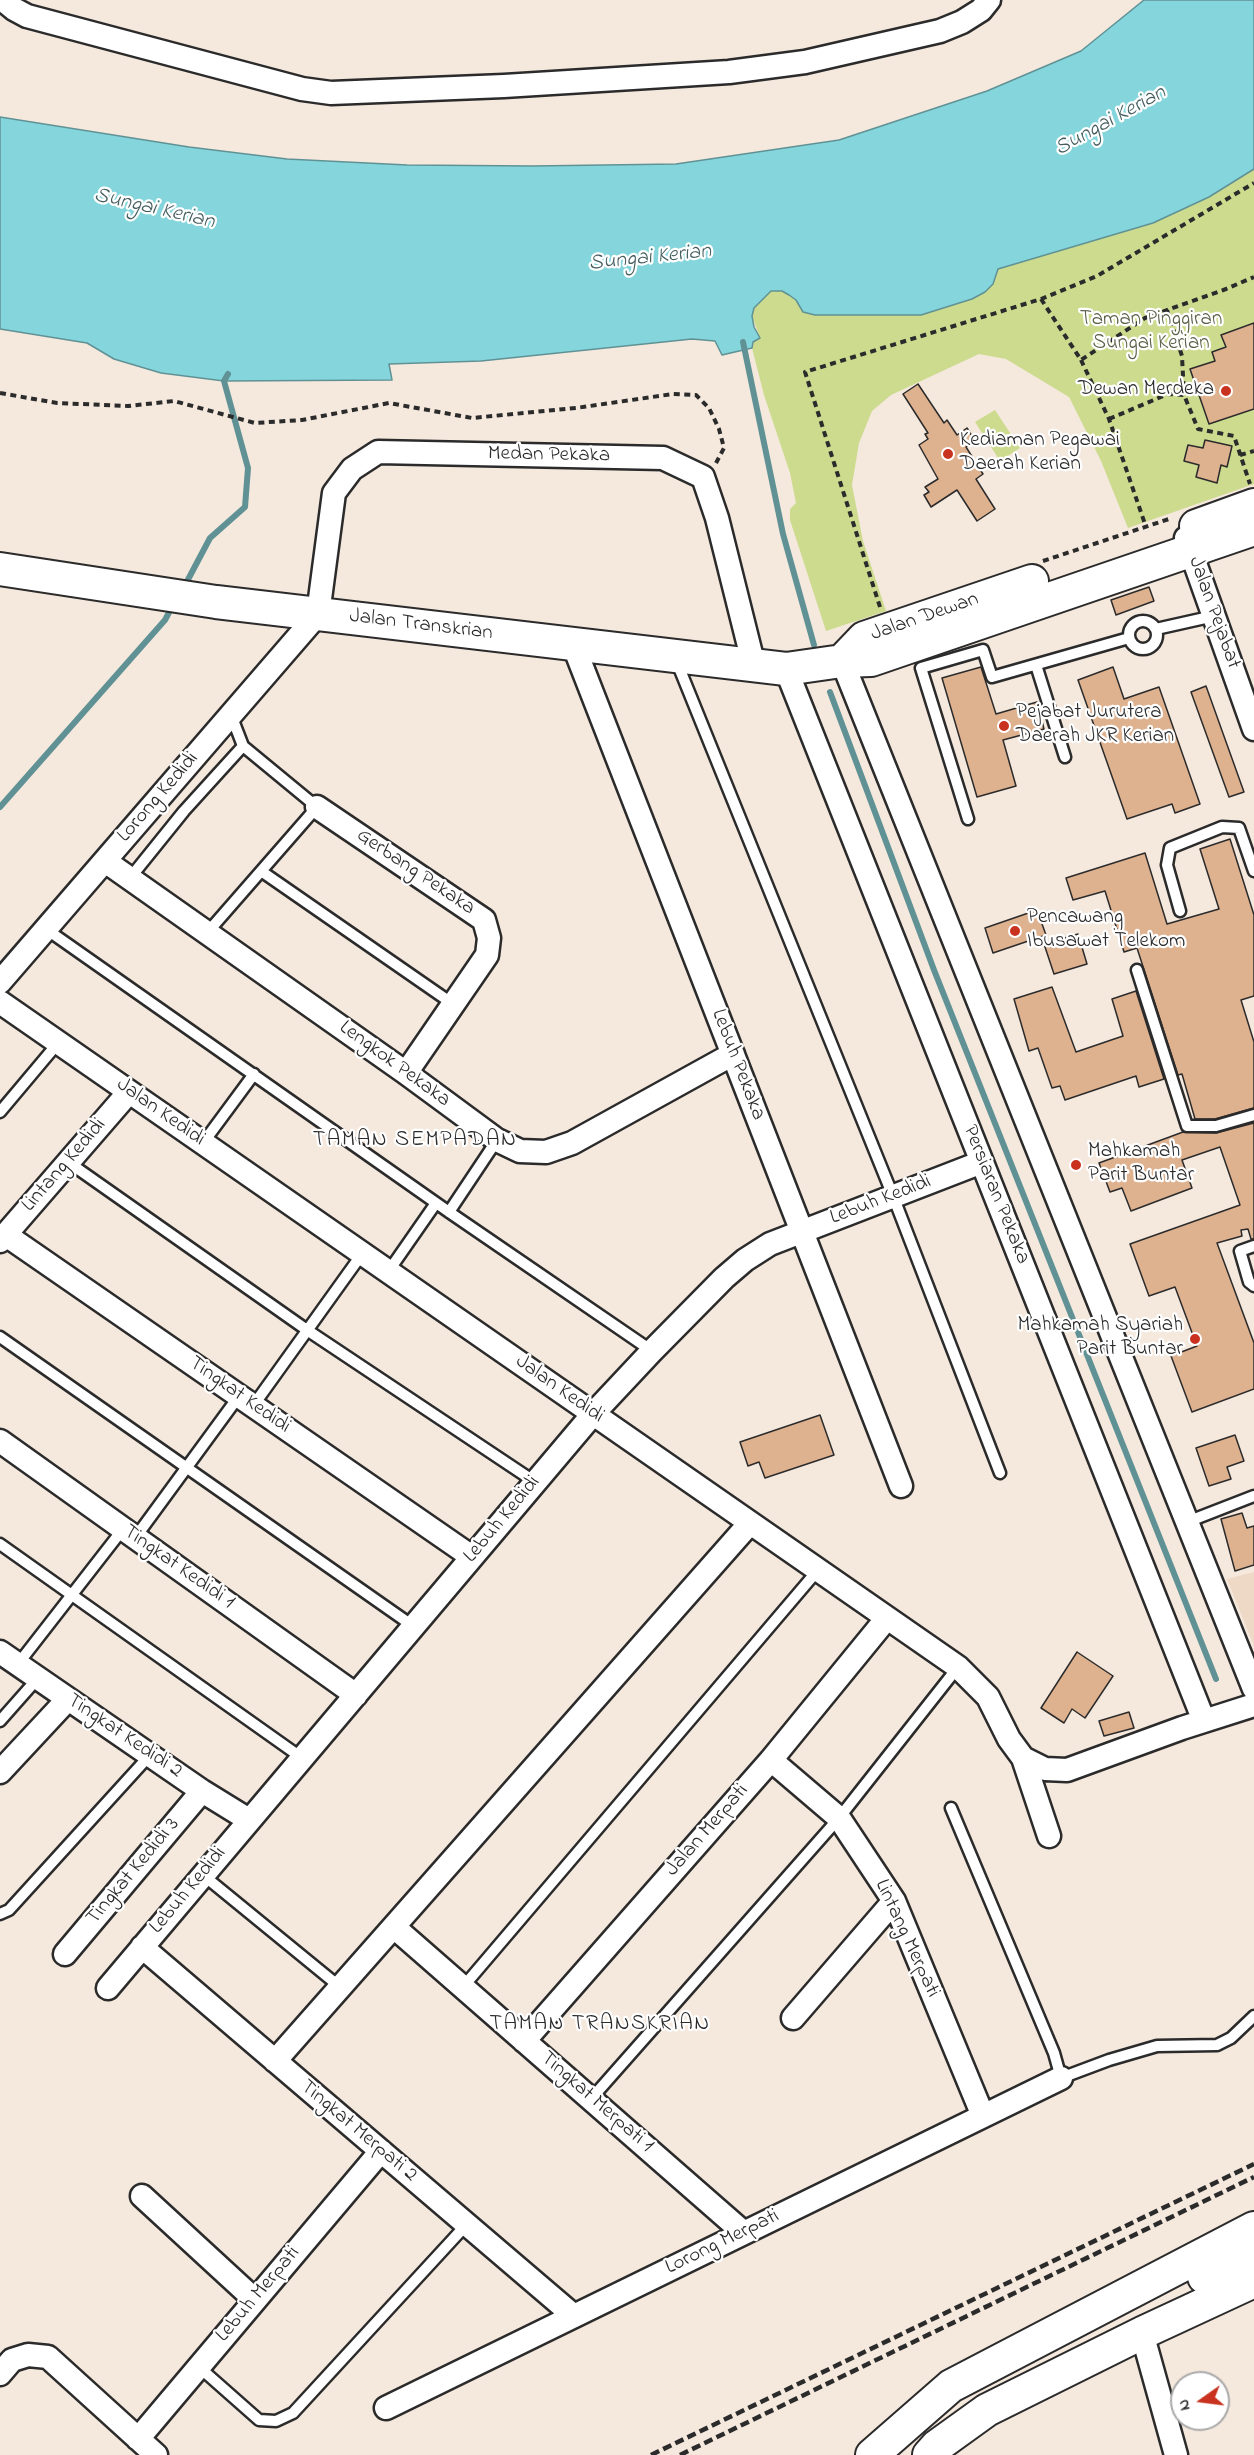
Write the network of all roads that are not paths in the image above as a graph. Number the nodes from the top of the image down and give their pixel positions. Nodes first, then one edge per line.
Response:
1 (3, 0) edge
2 (989, 0) edge
3 (1253, 499) edge
4 (1254, 529) edge
5 (1185, 532) junction
6 (0, 569) edge
7 (318, 614) junction
8 (1214, 616) junction
9 (1156, 629) junction
10 (1129, 638) junction
11 (573, 644) junction
12 (674, 656) junction
13 (842, 661) junction
14 (1036, 665) junction
15 (754, 666) junction
16 (786, 669) junction
17 (231, 715) junction
18 (1254, 729) edge
19 (243, 746) junction
20 (1065, 757) dead end
21 (317, 807) junction
22 (968, 819) dead end
23 (105, 861) junction
24 (261, 871) junction
25 (1254, 871) edge
26 (130, 878) junction
27 (1180, 911) dead end
28 (46, 929) junction
29 (207, 933) junction
30 (1137, 970) dead end
31 (0, 982) edge
32 (0, 1002) edge
33 (453, 1004) junction
34 (58, 1043) junction
35 (733, 1054) junction
36 (406, 1073) junction
37 (254, 1074) junction
38 (129, 1092) junction
39 (0, 1113) edge
40 (1254, 1115) edge
41 (497, 1140) junction
42 (203, 1143) junction
43 (68, 1162) junction
44 (982, 1162) junction
45 (893, 1196) junction
46 (436, 1203) junction
47 (449, 1212) junction
48 (802, 1231) junction
49 (3, 1238) edge
50 (1254, 1245) edge
51 (362, 1254) junction
52 (388, 1272) junction
53 (1254, 1286) edge
54 (307, 1330) junction
55 (0, 1337) edge
56 (652, 1351) junction
57 (246, 1401) junction
58 (593, 1414) junction
59 (0, 1441) edge
60 (187, 1468) junction
61 (1000, 1473) dead end
62 (535, 1482) junction
63 (901, 1486) dead end
64 (1254, 1496) edge
65 (1187, 1522) junction
66 (750, 1523) junction
67 (129, 1533) junction
68 (0, 1544) edge
69 (472, 1557) junction
70 (818, 1570) junction
71 (72, 1595) junction
72 (886, 1618) junction
73 (413, 1626) junction
74 (9, 1658) edge
75 (958, 1667) junction
76 (38, 1678) junction
77 (1254, 1689) edge
78 (356, 1695) junction
79 (68, 1699) junction
80 (1254, 1705) edge
81 (0, 1721) edge
82 (1204, 1721) junction
83 (150, 1755) junction
84 (302, 1758) junction
85 (1023, 1758) junction
86 (771, 1760) junction
87 (0, 1772) edge
88 (202, 1791) junction
89 (951, 1808) dead end
90 (839, 1818) junction
91 (249, 1820) junction
92 (1049, 1836) dead end
93 (203, 1875) junction
94 (894, 1901) junction
95 (0, 1914) edge
96 (394, 1926) junction
97 (142, 1947) junction
98 (65, 1954) dead end
99 (340, 1987) junction
100 (463, 1987) junction
101 (108, 1988) dead end
102 (1254, 2016) edge
103 (793, 2018) dead end
104 (524, 2041) junction
105 (275, 2061) junction
106 (1061, 2078) junction
107 (591, 2099) junction
108 (983, 2116) junction
109 (381, 2151) junction
110 (142, 2196) dead end
111 (467, 2224) junction
112 (1254, 2228) edge
113 (744, 2233) junction
114 (1254, 2253) edge
115 (1254, 2281) edge
116 (255, 2300) junction
117 (574, 2316) junction
118 (1142, 2333) junction
119 (199, 2367) junction
120 (0, 2374) edge
121 (386, 2408) dead end
122 (138, 2439) junction
123 (156, 2455) edge
124 (872, 2455) edge
125 (903, 2455) edge
126 (929, 2455) edge
127 (1176, 2455) edge

1 - 2 street
3 - 5 main road, Jalan Dewan
4 - 5 main road, Jalan Dewan
5 - 8 street, Jalan Pejabat
5 - 13 main road, Jalan Dewan
5 - 13 main road, Jalan Dewan
6 - 7 main road, Jalan Transkrian
7 - 11 main road, Jalan Transkrian
7 - 15 street, Medan Pekaka
7 - 17 street, Lorong Kedidi
8 - 9 lane
8 - 18 street, Jalan Pejabat
9 - 10 lane
9 - 10 lane
10 - 14 lane
11 - 12 main road, Jalan Transkrian
11 - 35 street, Lebuh Pekaka
12 - 15 main road, Jalan Transkrian
12 - 45 lane
13 - 16 main road, Jalan Transkrian
13 - 65 street
14 - 20 lane
14 - 22 lane
15 - 16 main road, Jalan Transkrian
16 - 44 street, Persiaran Pekaka
17 - 19 lane
17 - 23 street, Lorong Kedidi
19 - 21 lane
19 - 26 lane
21 - 24 lane
21 - 33 street, Gerbang Pekaka
23 - 26 street, Lengkok Pekaka
23 - 28 street, Lorong Kedidi
24 - 29 lane
24 - 33 lane
25 - 27 lane
26 - 29 street, Lengkok Pekaka
28 - 31 street, Lorong Kedidi
28 - 37 lane
29 - 36 street, Lengkok Pekaka
30 - 40 lane
32 - 34 street, Jalan Kedidi
33 - 36 street, Gerbang Pekaka
34 - 38 street, Jalan Kedidi
34 - 39 lane
35 - 41 street, Lengkok Pekaka
35 - 48 street, Lebuh Pekaka
36 - 41 street, Lengkok Pekaka
37 - 42 lane
37 - 46 lane
38 - 42 street, Jalan Kedidi
38 - 43 street, Lintang Kedidi
41 - 47 lane
42 - 51 street, Jalan Kedidi
43 - 49 street, Lintang Kedidi
43 - 54 lane
44 - 45 street, Lebuh Kedidi
44 - 82 street, Persiaran Pekaka
45 - 48 street, Lebuh Kedidi
45 - 61 lane
46 - 47 lane
46 - 52 lane
47 - 56 lane
48 - 56 street, Lebuh Kedidi
48 - 63 street, Lebuh Pekaka
49 - 57 street, Tingkat Kedidi
50 - 53 lane
51 - 52 street, Jalan Kedidi
51 - 54 lane
52 - 58 street, Jalan Kedidi
54 - 57 lane
54 - 62 lane
55 - 60 lane
56 - 58 street, Lebuh Kedidi
57 - 60 lane
57 - 69 street, Tingkat Kedidi
58 - 62 street, Lebuh Kedidi
58 - 66 street, Jalan Kedidi
59 - 67 street, Tingkat Kedidi 1
60 - 67 lane
60 - 73 lane
62 - 69 street, Lebuh Kedidi
64 - 65 lane
65 - 77 street
66 - 70 street, Jalan Kedidi
66 - 96 street
67 - 71 lane
67 - 78 street, Tingkat Kedidi 1
68 - 71 lane
69 - 73 street, Lebuh Kedidi
70 - 72 street, Jalan Kedidi
70 - 100 lane
71 - 74 lane
71 - 84 lane
72 - 75 street, Jalan Kedidi
72 - 86 street, Jalan Merpati
73 - 78 street, Lebuh Kedidi
74 - 76 street, Tingkat Kedidi 2
75 - 85 street, Jalan Kedidi
75 - 90 lane
76 - 79 street, Tingkat Kedidi 2
76 - 81 lane
78 - 84 street, Lebuh Kedidi
79 - 83 street, Tingkat Kedidi 2
79 - 87 street
80 - 82 street
82 - 85 street
83 - 88 street, Tingkat Kedidi 2
83 - 95 lane
84 - 91 street, Lebuh Kedidi
85 - 92 street, Jalan Kedidi
86 - 90 street, Lintang Merpati
86 - 104 street, Jalan Merpati
88 - 91 street, Tingkat Kedidi 2
88 - 98 street, Tingkat Kedidi 3
89 - 106 lane
90 - 94 street, Lintang Merpati
90 - 107 lane
91 - 93 street, Lebuh Kedidi
93 - 97 street, Lebuh Kedidi
93 - 99 lane
94 - 103 street
94 - 108 street, Lintang Merpati
96 - 99 street
96 - 100 street, Tingkat Merpati 1
97 - 101 street, Lebuh Kedidi
97 - 105 street, Tingkat Merpati 2
99 - 105 street
100 - 104 street, Tingkat Merpati 1
102 - 106 lane
104 - 107 street, Tingkat Merpati 1
105 - 109 street, Tingkat Merpati 2
106 - 108 street, Lorong Merpati
107 - 113 street, Tingkat Merpati 1
108 - 113 street, Lorong Merpati
109 - 111 street, Tingkat Merpati 2
109 - 116 street, Lebuh Merpati
110 - 116 street
111 - 117 street, Tingkat Merpati 2
111 - 119 lane
112 - 124 main road
113 - 117 street, Lorong Merpati
114 - 125 main road
115 - 118 main road
116 - 119 street, Lebuh Merpati
117 - 121 street, Lorong Merpati
118 - 126 main road
118 - 127 street
119 - 122 street, Lebuh Merpati
120 - 122 street
122 - 123 street

